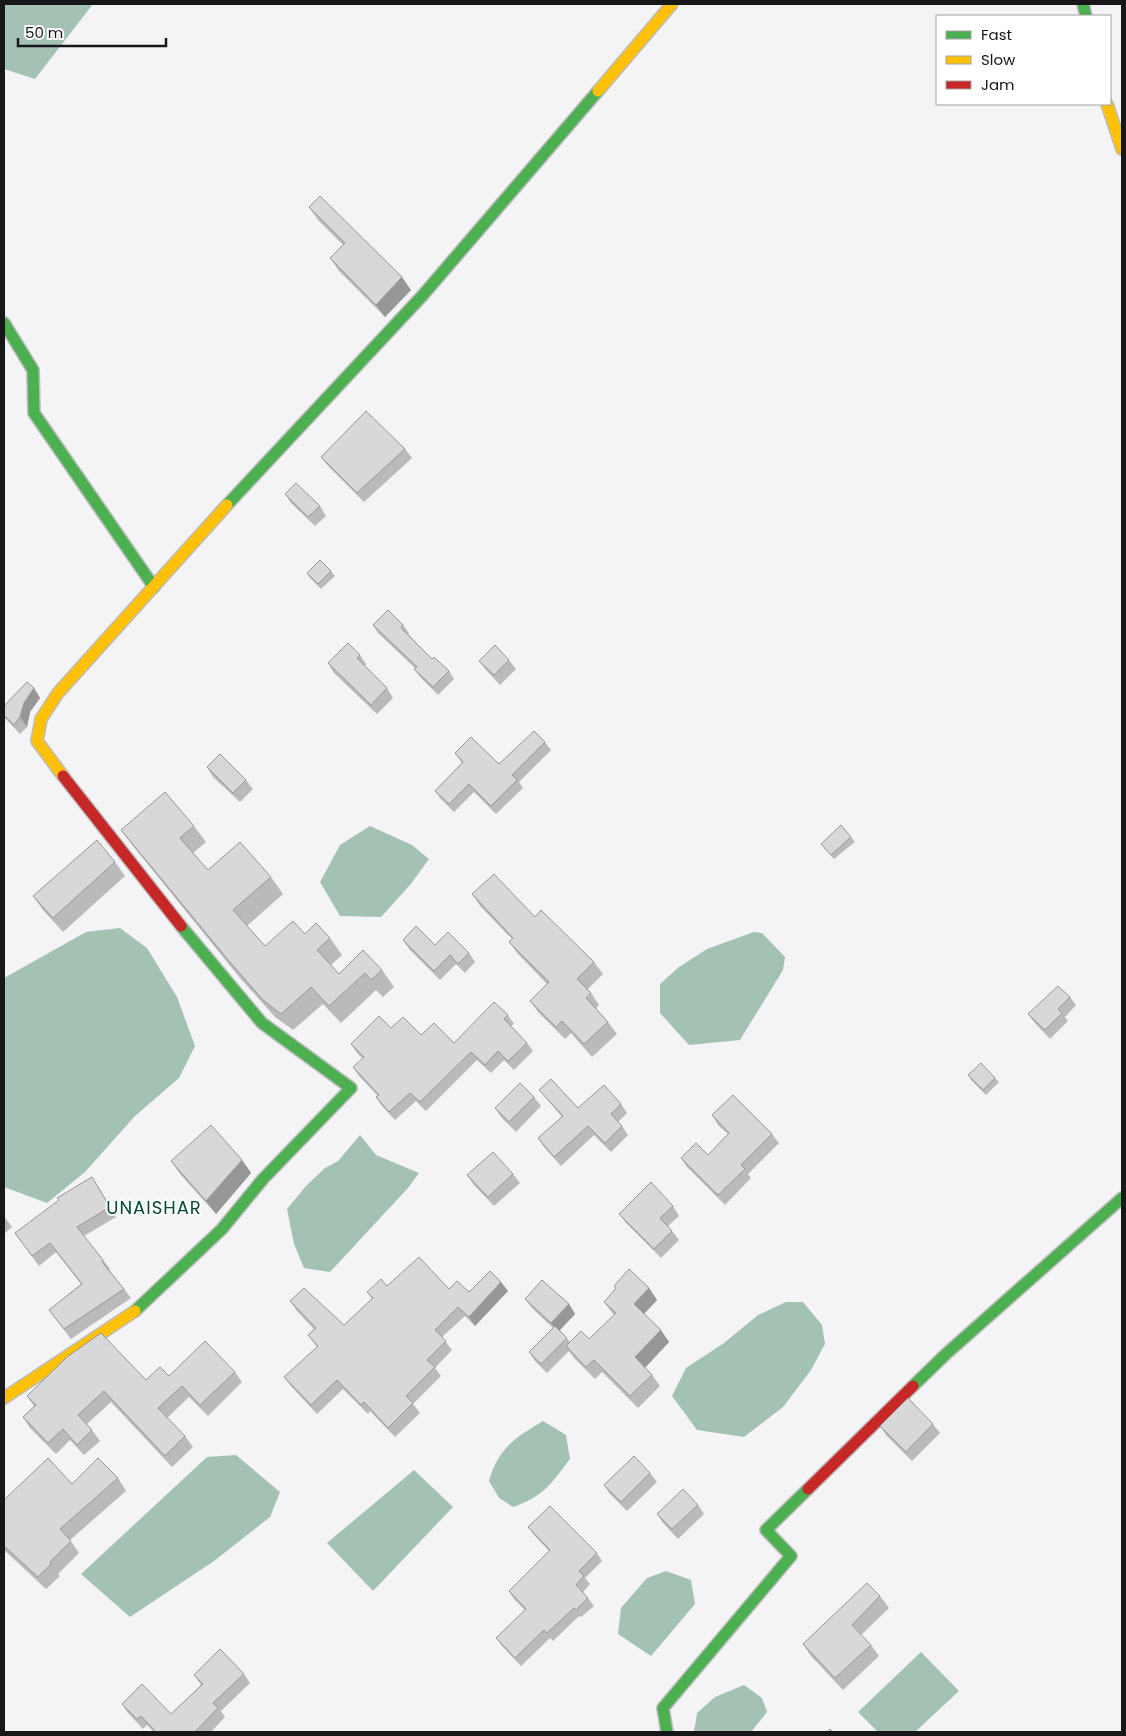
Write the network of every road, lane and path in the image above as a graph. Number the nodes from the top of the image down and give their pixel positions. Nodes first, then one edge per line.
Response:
1 (672, 4) edge
2 (1107, 105) edge
3 (1122, 149) edge
4 (4, 323) edge
5 (154, 587) junction
6 (1122, 1198) edge
7 (4, 1398) edge
8 (667, 1732) edge

1 - 5 street
2 - 3 street
4 - 5 street
5 - 7 street
6 - 8 street

